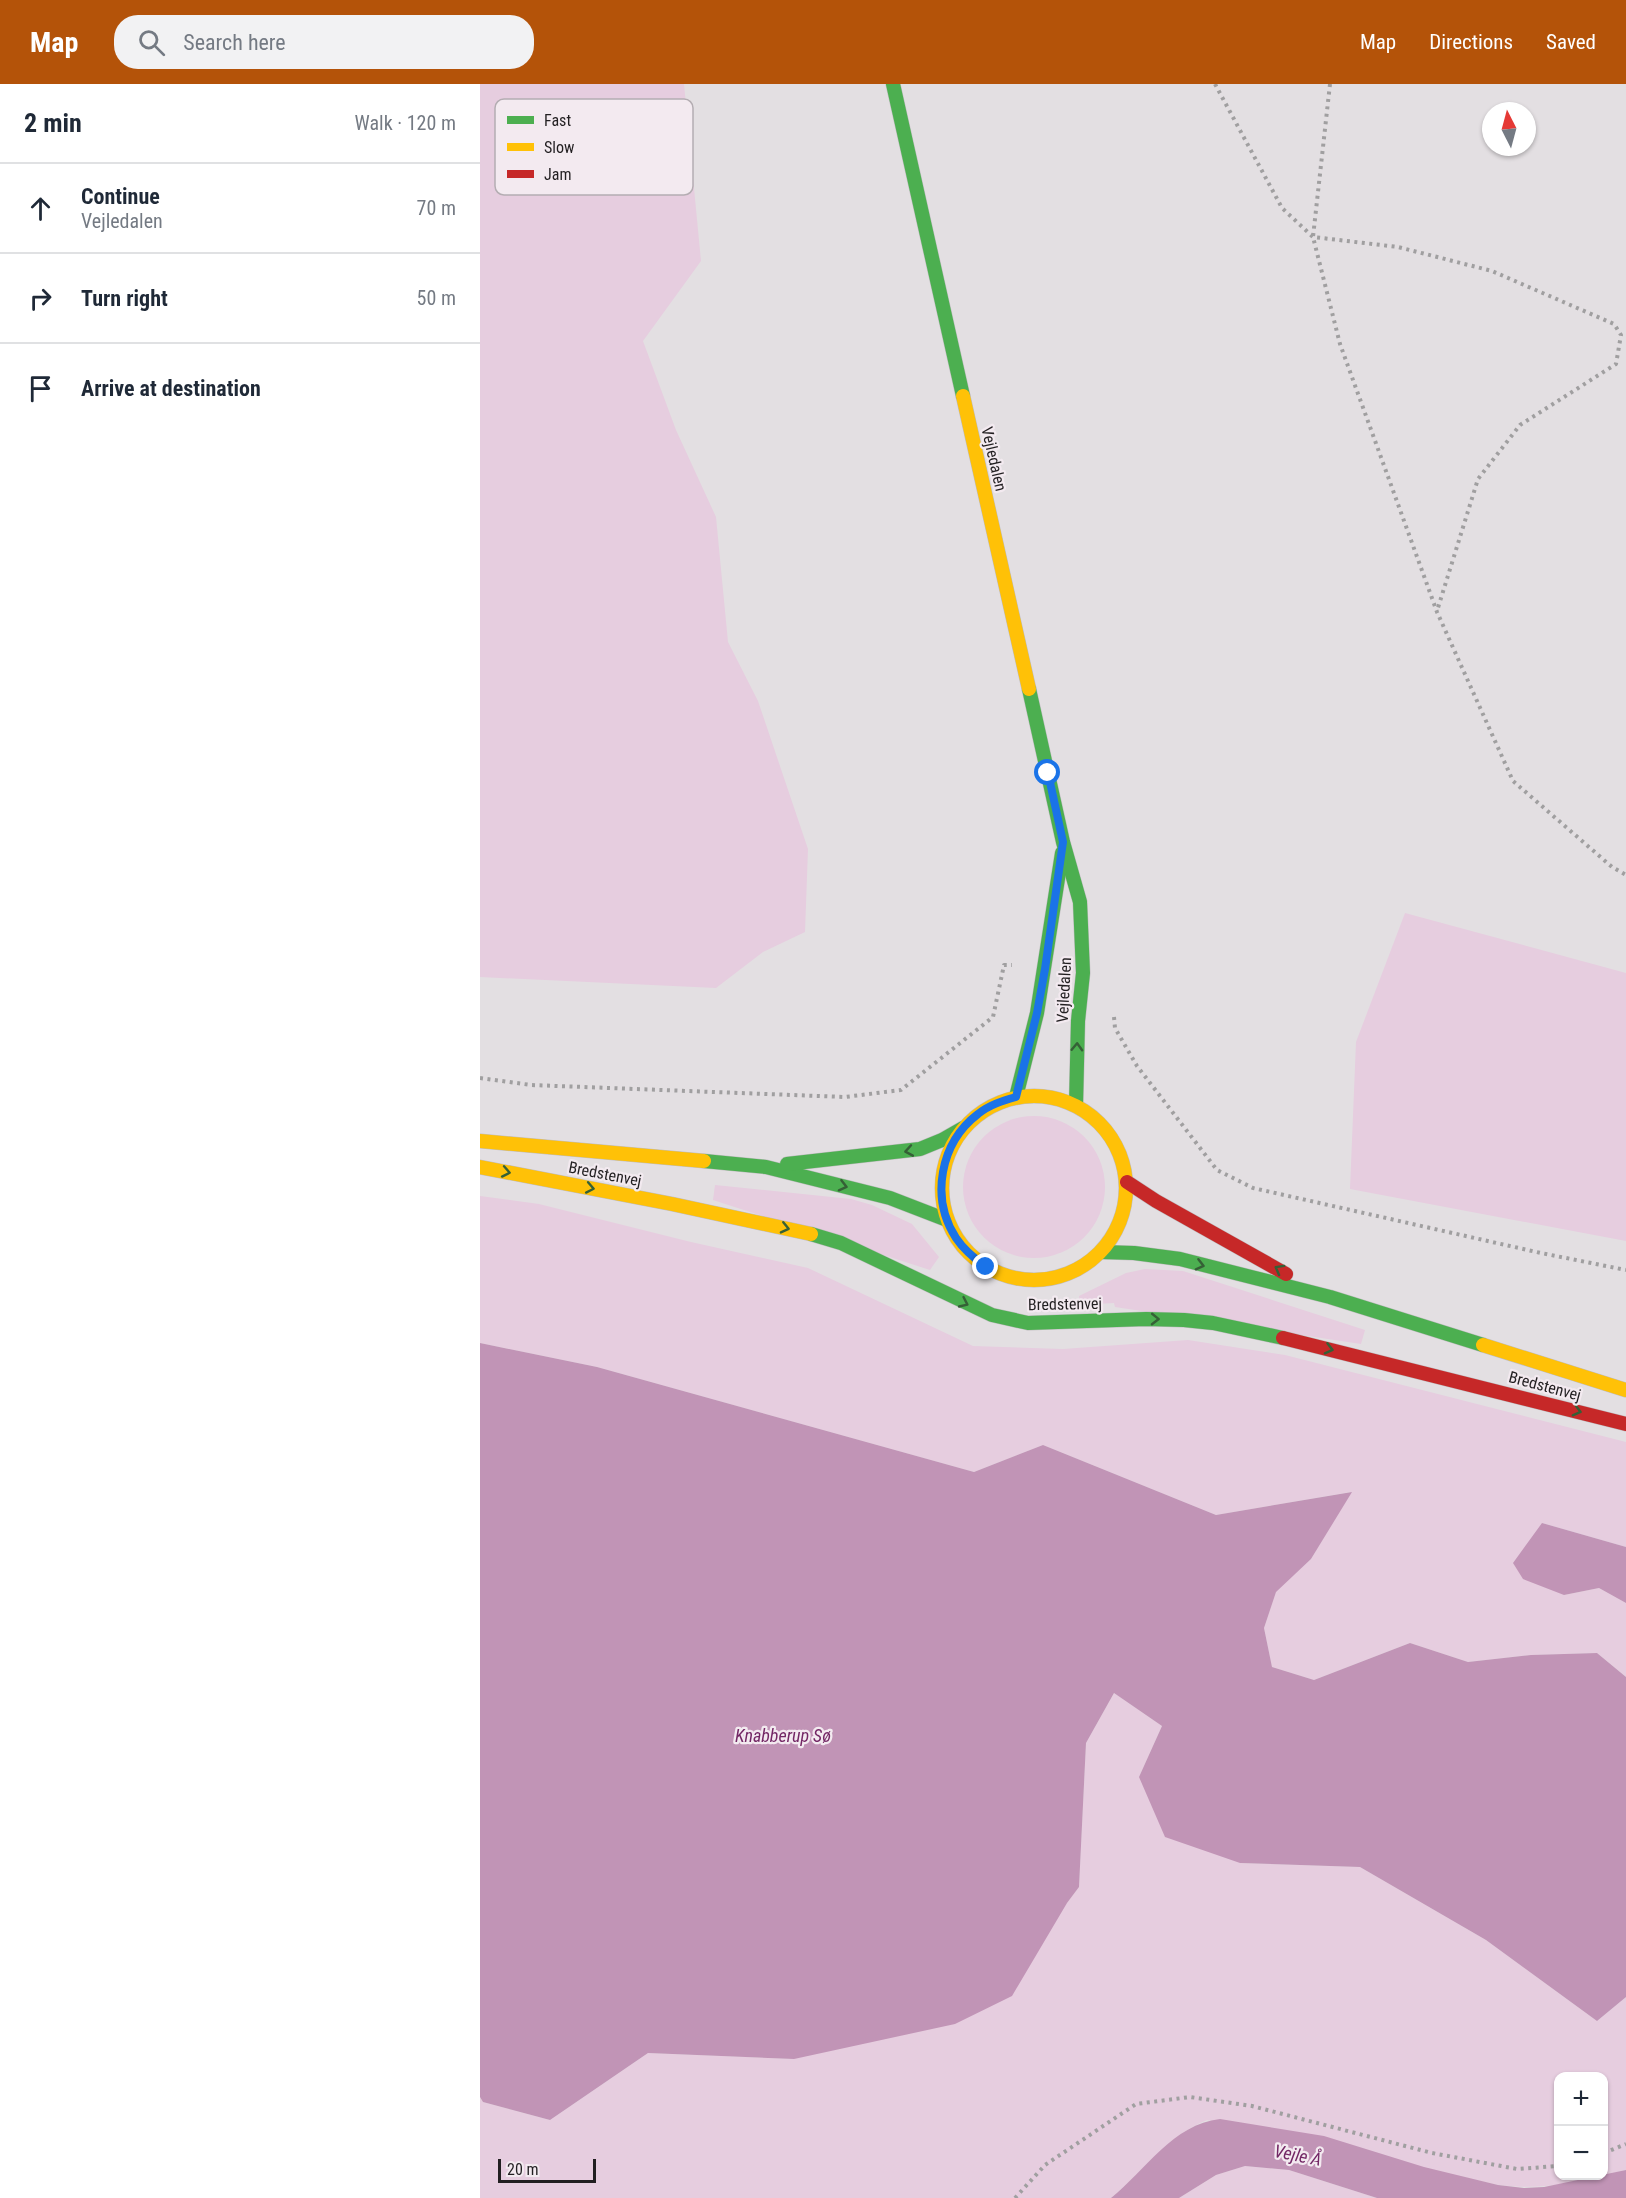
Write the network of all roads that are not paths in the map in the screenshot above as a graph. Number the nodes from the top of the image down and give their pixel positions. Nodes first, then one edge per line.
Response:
1 (893, 84) edge
2 (1063, 842) junction
3 (1016, 1097) junction
4 (1076, 1106) junction
5 (963, 1128) junction
6 (480, 1140) edge
7 (480, 1167) edge
8 (766, 1167) junction
9 (1127, 1182) junction
10 (947, 1220) junction
11 (1101, 1252) junction
12 (1330, 1298) junction
13 (1626, 1390) edge
14 (1626, 1424) edge

1 - 2 main road, Vejledalen
2 - 3 main road, Vejledalen
4 -> 2 main road, Vejledalen
3 - 4 main road
3 - 5 main road
4 - 9 main road
5 -> 8 main road, Bredstenvej
5 - 10 main road
6 - 8 main road, Bredstenvej
7 -> 14 main road, Bredstenvej
8 -> 10 main road, Bredstenvej
9 - 11 main road
12 -> 9 main road, Bredstenvej
10 - 11 main road
11 -> 12 main road, Bredstenvej
12 - 13 main road, Bredstenvej

